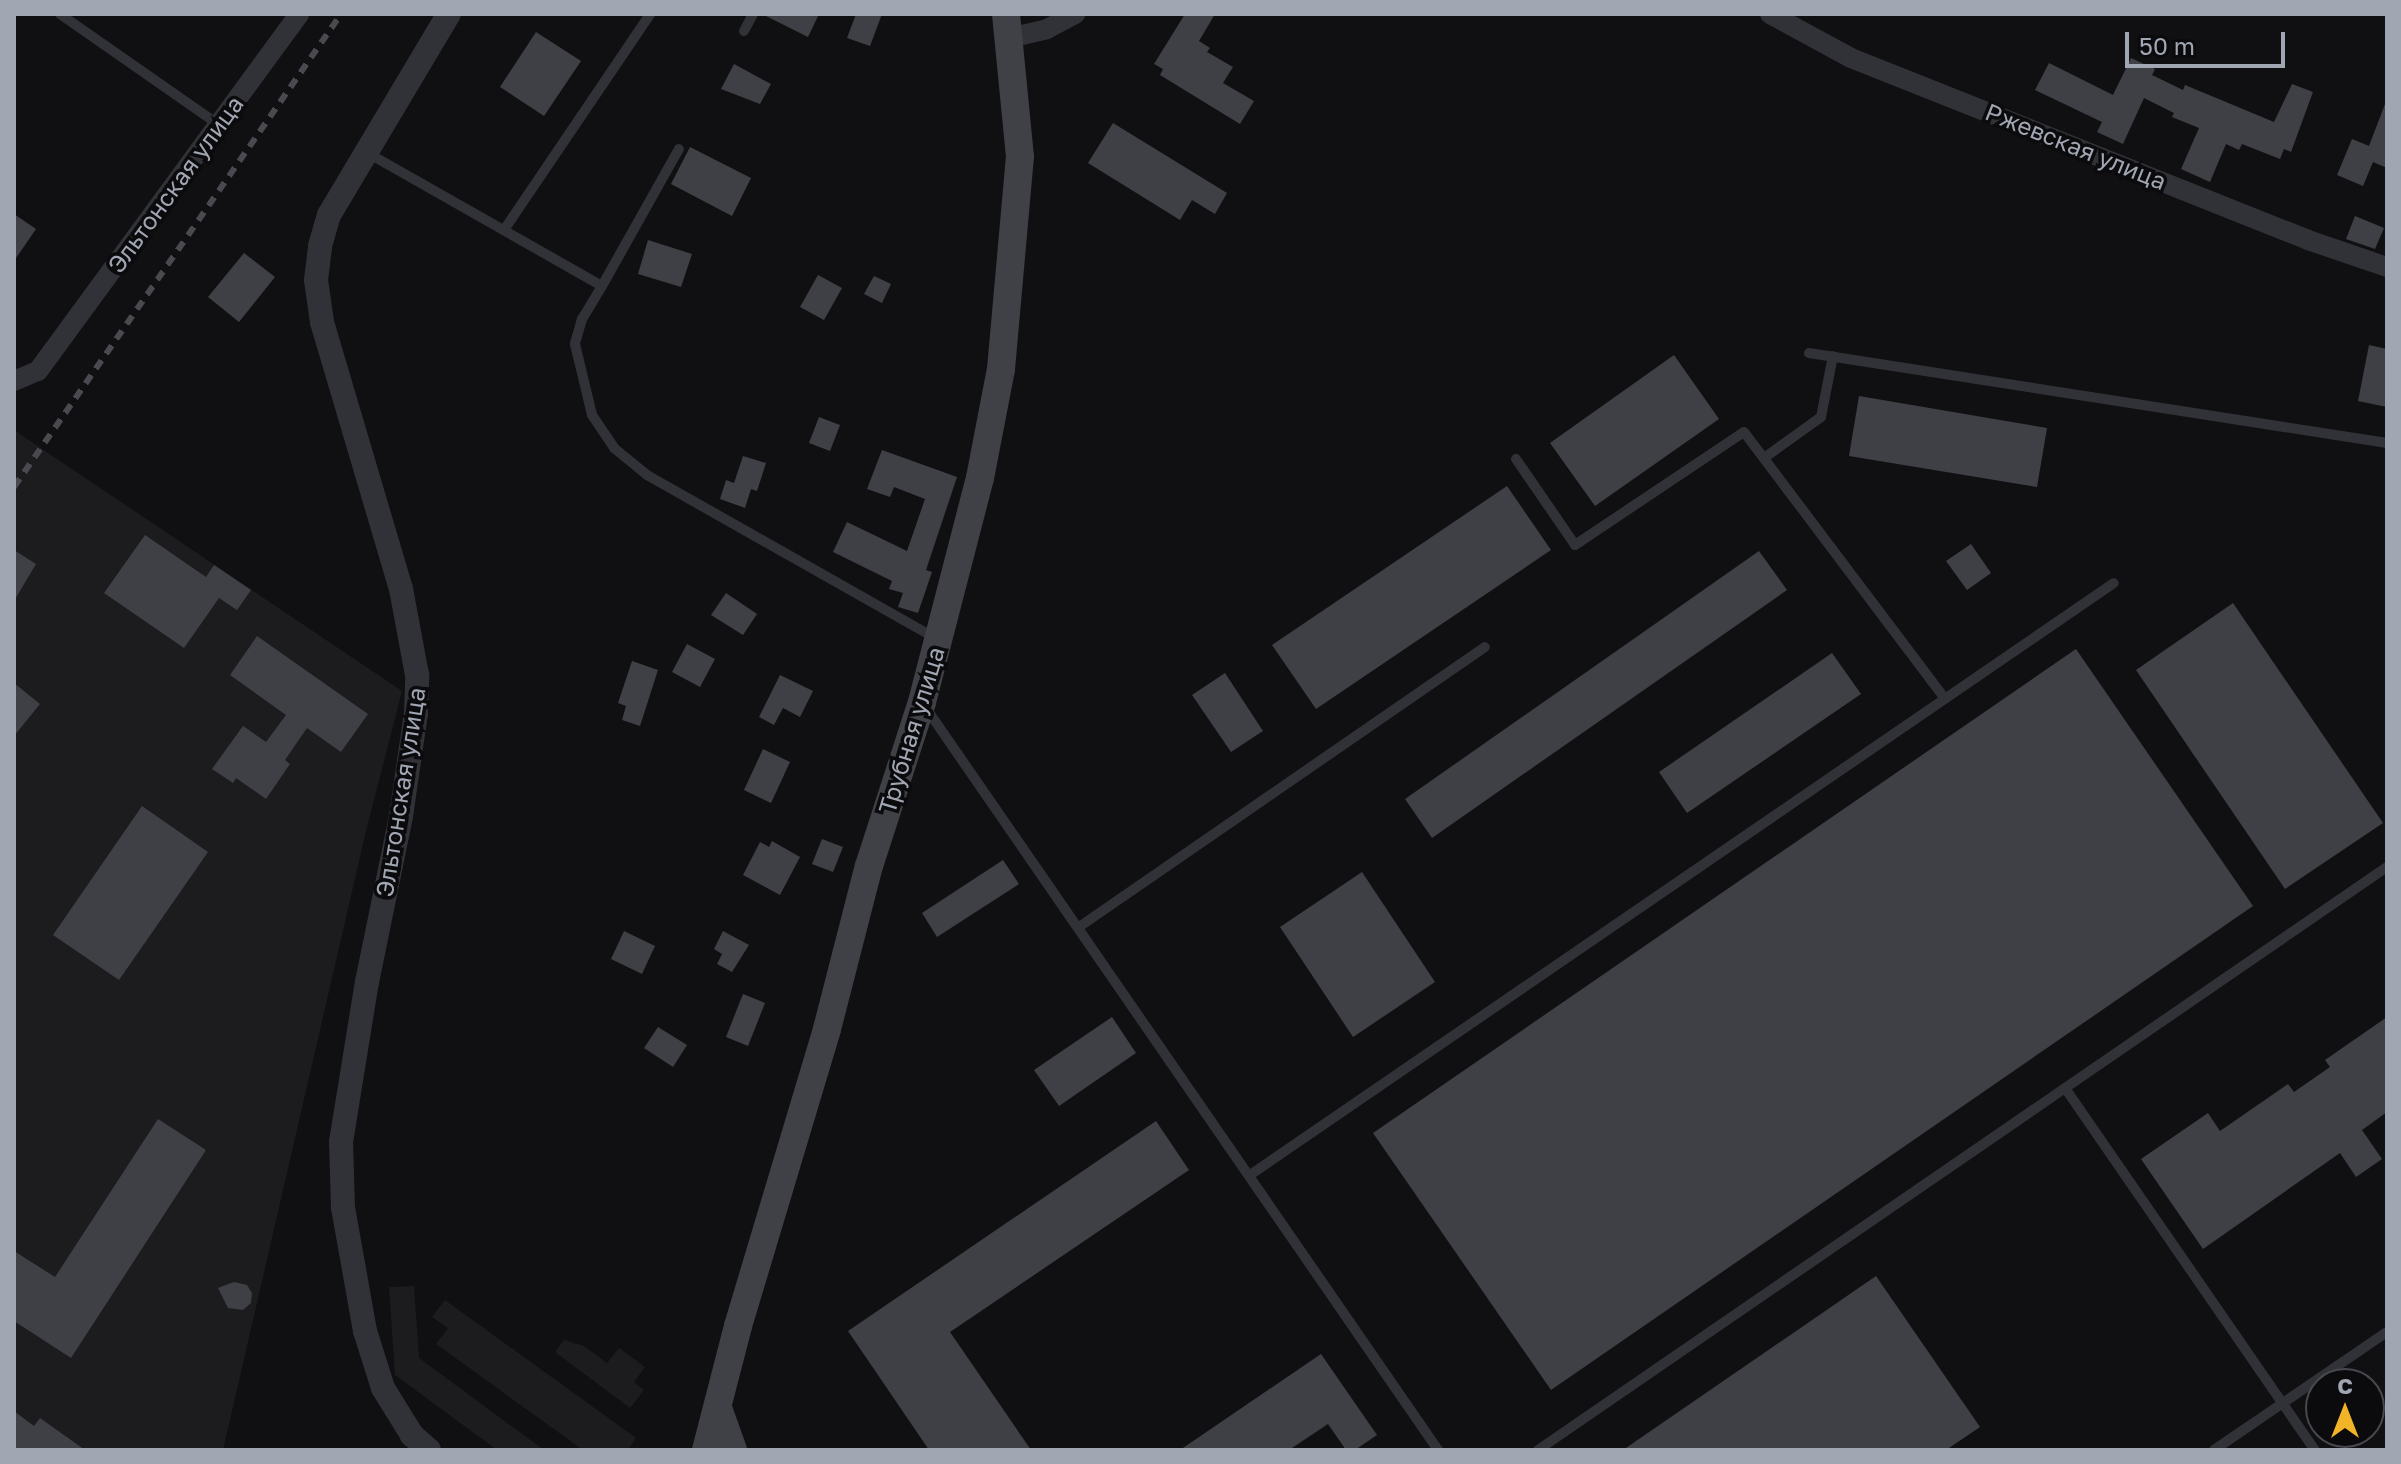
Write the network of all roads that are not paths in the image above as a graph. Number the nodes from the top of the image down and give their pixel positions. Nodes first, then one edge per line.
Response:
1 (60, 14) edge
2 (299, 14) edge
3 (449, 14) edge
4 (650, 14) edge
5 (753, 14) edge
6 (1075, 14) edge
7 (1770, 14) edge
8 (1007, 26) edge
9 (744, 31) dead end
10 (219, 125) junction
11 (679, 149) dead end
12 (364, 151) junction
13 (504, 230) junction
14 (2387, 267) edge
15 (602, 286) junction
16 (1809, 353) dead end
17 (1833, 356) junction
18 (14, 381) edge
19 (2387, 443) edge
20 (1764, 458) junction
21 (1516, 459) dead end
22 (2114, 583) dead end
23 (939, 640) junction
24 (1485, 647) dead end
25 (1945, 699) junction
26 (922, 702) junction
27 (2387, 867) edge
28 (1079, 927) junction
29 (2065, 1088) junction
30 (1250, 1175) junction
31 (2387, 1332) edge
32 (2283, 1403) junction
33 (718, 1408) junction
34 (429, 1450) edge
35 (706, 1450) edge
36 (733, 1450) edge
37 (1438, 1450) edge
38 (1538, 1450) edge
39 (2214, 1450) edge
40 (2315, 1450) edge

1 - 10 lane
2 - 10 street, Эльтонская улица
3 - 12 street, Эльтонская улица
4 - 13 lane
5 - 9 lane
6 - 8 street, Трубная улица
7 - 14 street, Ржевская улица
8 - 23 main road, Трубная улица
10 - 18 street, Эльтонская улица
11 - 15 lane
12 - 13 lane
12 - 34 street, Эльтонская улица
13 - 15 lane
15 - 23 lane
16 - 17 lane
17 - 19 lane
17 - 20 lane
20 - 21 lane
20 - 25 lane
22 - 25 lane
23 - 26 main road, Трубная улица
24 - 28 lane
25 - 30 lane
26 - 28 lane
26 - 33 main road, Трубная улица
27 - 29 lane
28 - 30 lane
29 - 32 lane
29 - 38 lane
30 - 37 lane
31 - 32 lane
32 - 39 lane
32 - 40 lane
33 - 35 main road, Трубная улица
33 - 36 main road

